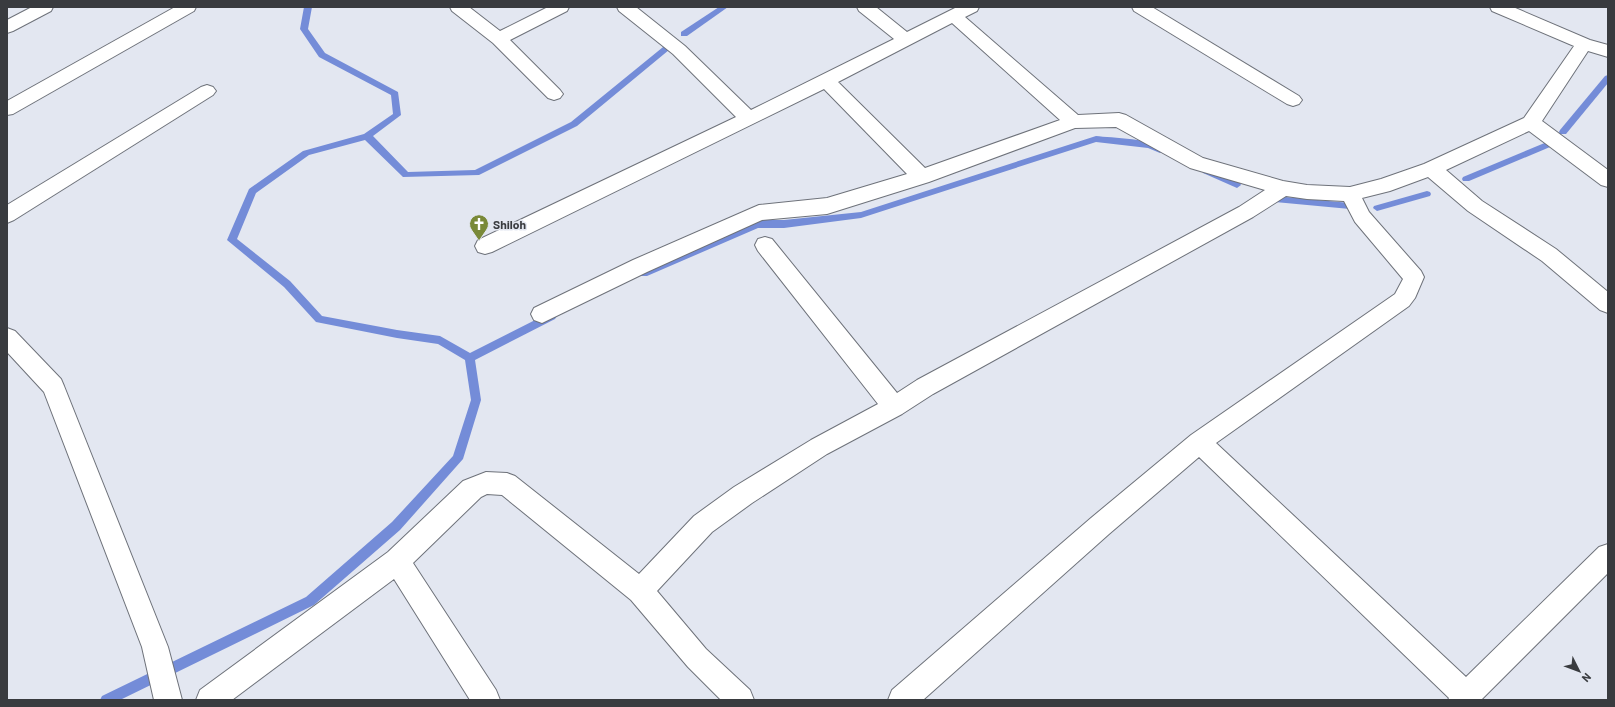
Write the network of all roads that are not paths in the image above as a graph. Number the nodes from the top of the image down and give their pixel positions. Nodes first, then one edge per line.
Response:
1 (45, 7) edge
2 (188, 7) edge
3 (458, 7) edge
4 (561, 7) edge
5 (625, 7) edge
6 (865, 7) edge
7 (971, 7) edge
8 (1140, 7) edge
9 (1498, 7) edge
10 (954, 16) junction
11 (7, 27) edge
12 (499, 40) junction
13 (906, 40) junction
14 (1584, 44) junction
15 (1608, 51) edge
16 (826, 80) junction
17 (206, 91) dead end
18 (554, 94) dead end
19 (1293, 100) dead end
20 (7, 109) edge
21 (749, 119) junction
22 (1074, 122) junction
23 (1531, 123) junction
24 (1431, 169) junction
25 (922, 177) junction
26 (1608, 180) edge
27 (1283, 188) junction
28 (1350, 194) junction
29 (7, 215) edge
30 (765, 245) dead end
31 (485, 246) dead end
32 (1608, 304) edge
33 (542, 314) dead end
34 (7, 338) edge
35 (894, 407) junction
36 (1199, 442) junction
37 (1608, 556) edge
38 (397, 561) junction
39 (640, 591) junction
40 (1465, 698) edge
41 (168, 700) edge
42 (210, 700) edge
43 (486, 700) edge
44 (740, 700) edge
45 (902, 700) edge

1 - 11 street
2 - 20 street
3 - 12 street
4 - 12 street
5 - 21 street
6 - 13 street
7 - 10 street
8 - 19 street
9 - 14 street
10 - 13 street
10 - 22 street
12 - 18 street
13 - 16 street
14 - 15 street
14 - 23 street
16 - 21 street
16 - 25 street
17 - 29 street
21 - 31 street
22 - 25 street
22 - 27 street
23 - 24 street
23 - 26 street
24 - 28 street
24 - 32 street
25 - 33 street
27 - 28 street
27 - 35 street
28 - 36 street
30 - 35 street
34 - 41 street
35 - 39 street
36 - 40 street
36 - 45 street
37 - 40 street
38 - 39 street
38 - 42 street
38 - 43 street
39 - 44 street

